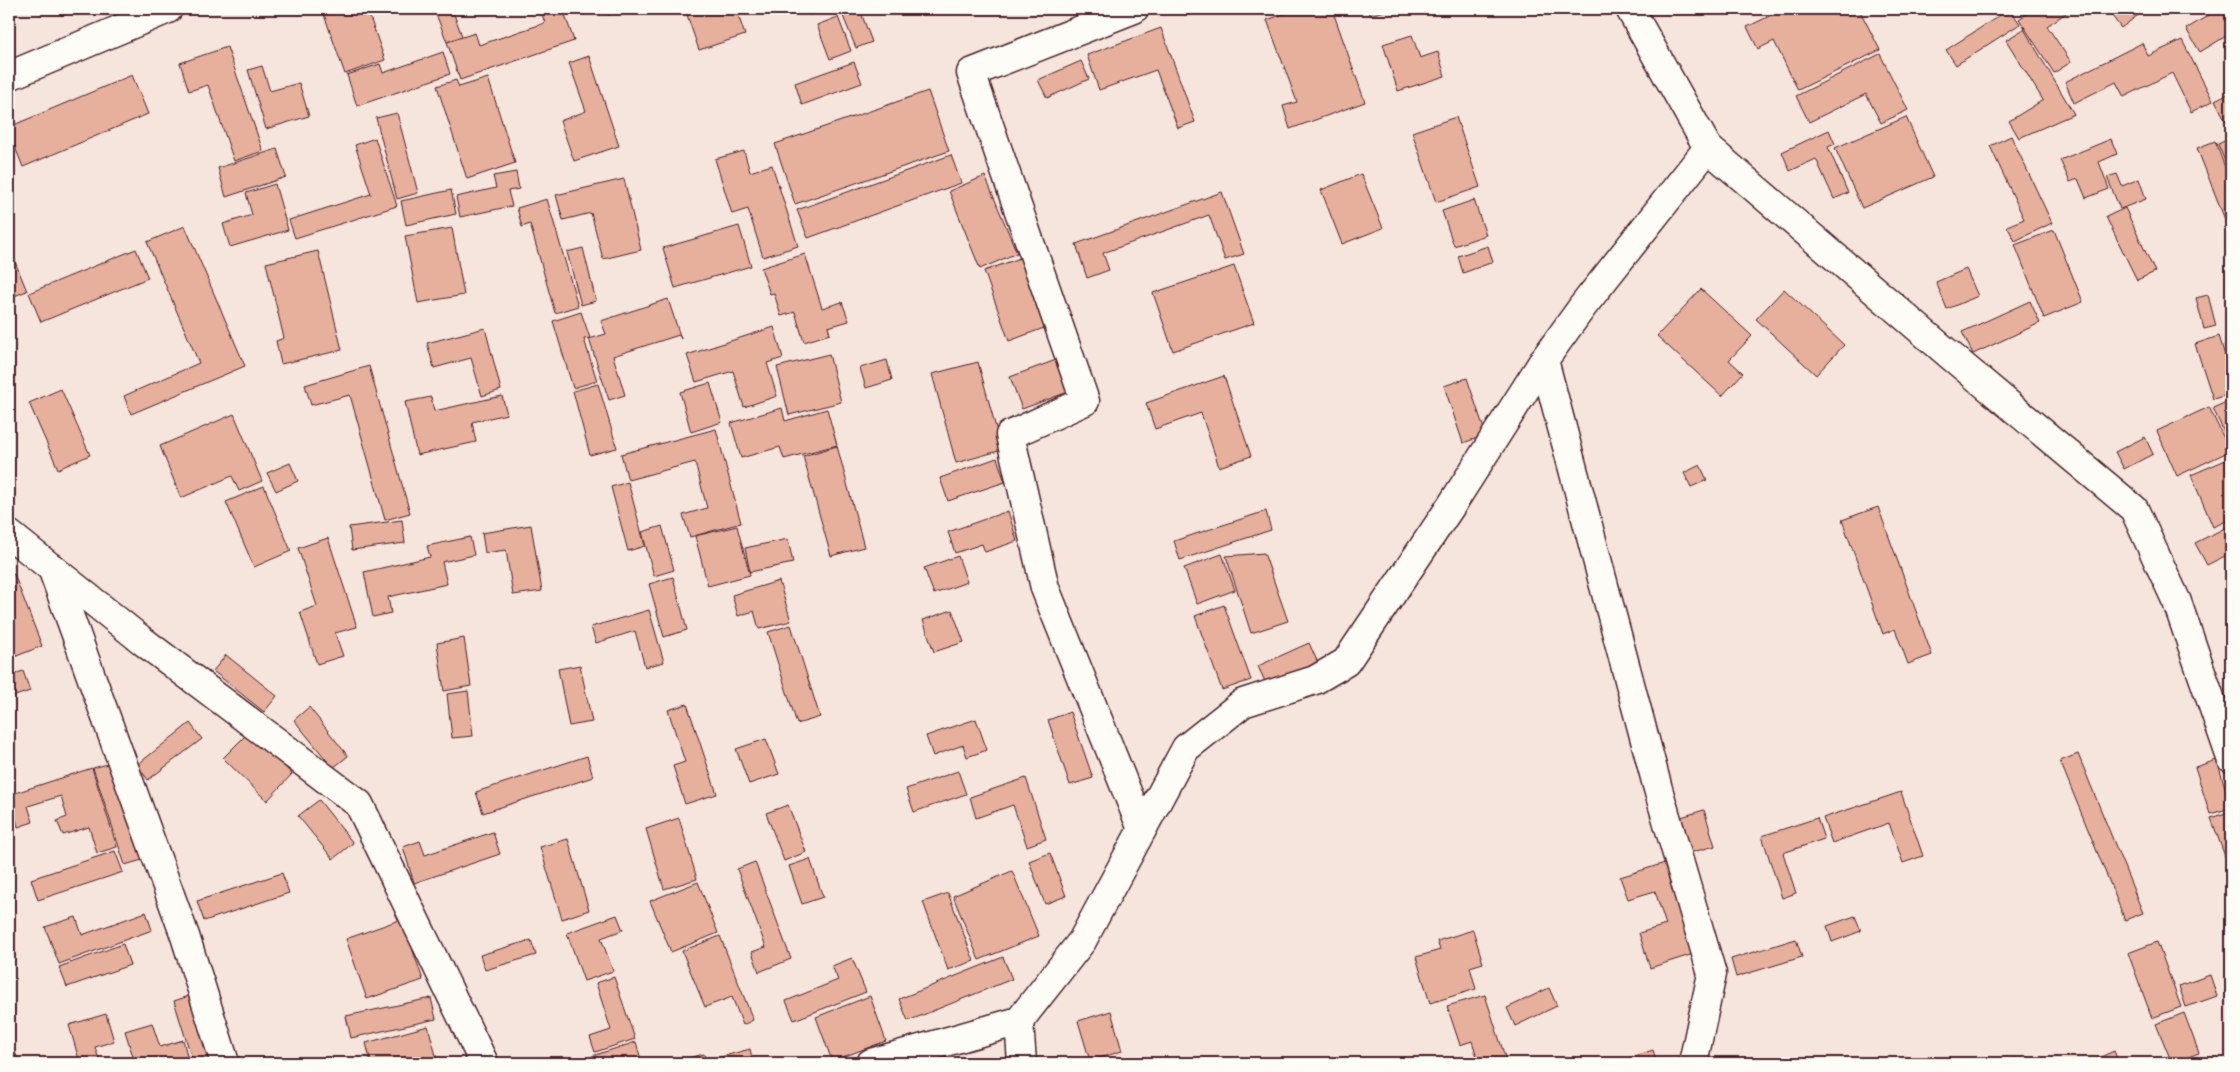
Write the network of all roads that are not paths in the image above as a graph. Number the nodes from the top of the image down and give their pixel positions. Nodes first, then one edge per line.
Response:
1 (168, 9) edge
2 (1134, 9) edge
3 (1630, 9) edge
4 (9, 76) edge
5 (1708, 148) junction
6 (1544, 360) junction
7 (9, 534) edge
8 (52, 568) junction
9 (2231, 758) edge
10 (1142, 829) junction
11 (1019, 1021) junction
12 (225, 1063) edge
13 (484, 1063) edge
14 (871, 1063) edge
15 (1022, 1063) edge
16 (1693, 1063) edge

1 - 4 street
2 - 10 street
3 - 5 street
5 - 6 street
5 - 9 street
6 - 10 street
6 - 16 street
7 - 8 street
8 - 12 street
8 - 13 street
10 - 11 street
11 - 14 street
11 - 15 street

